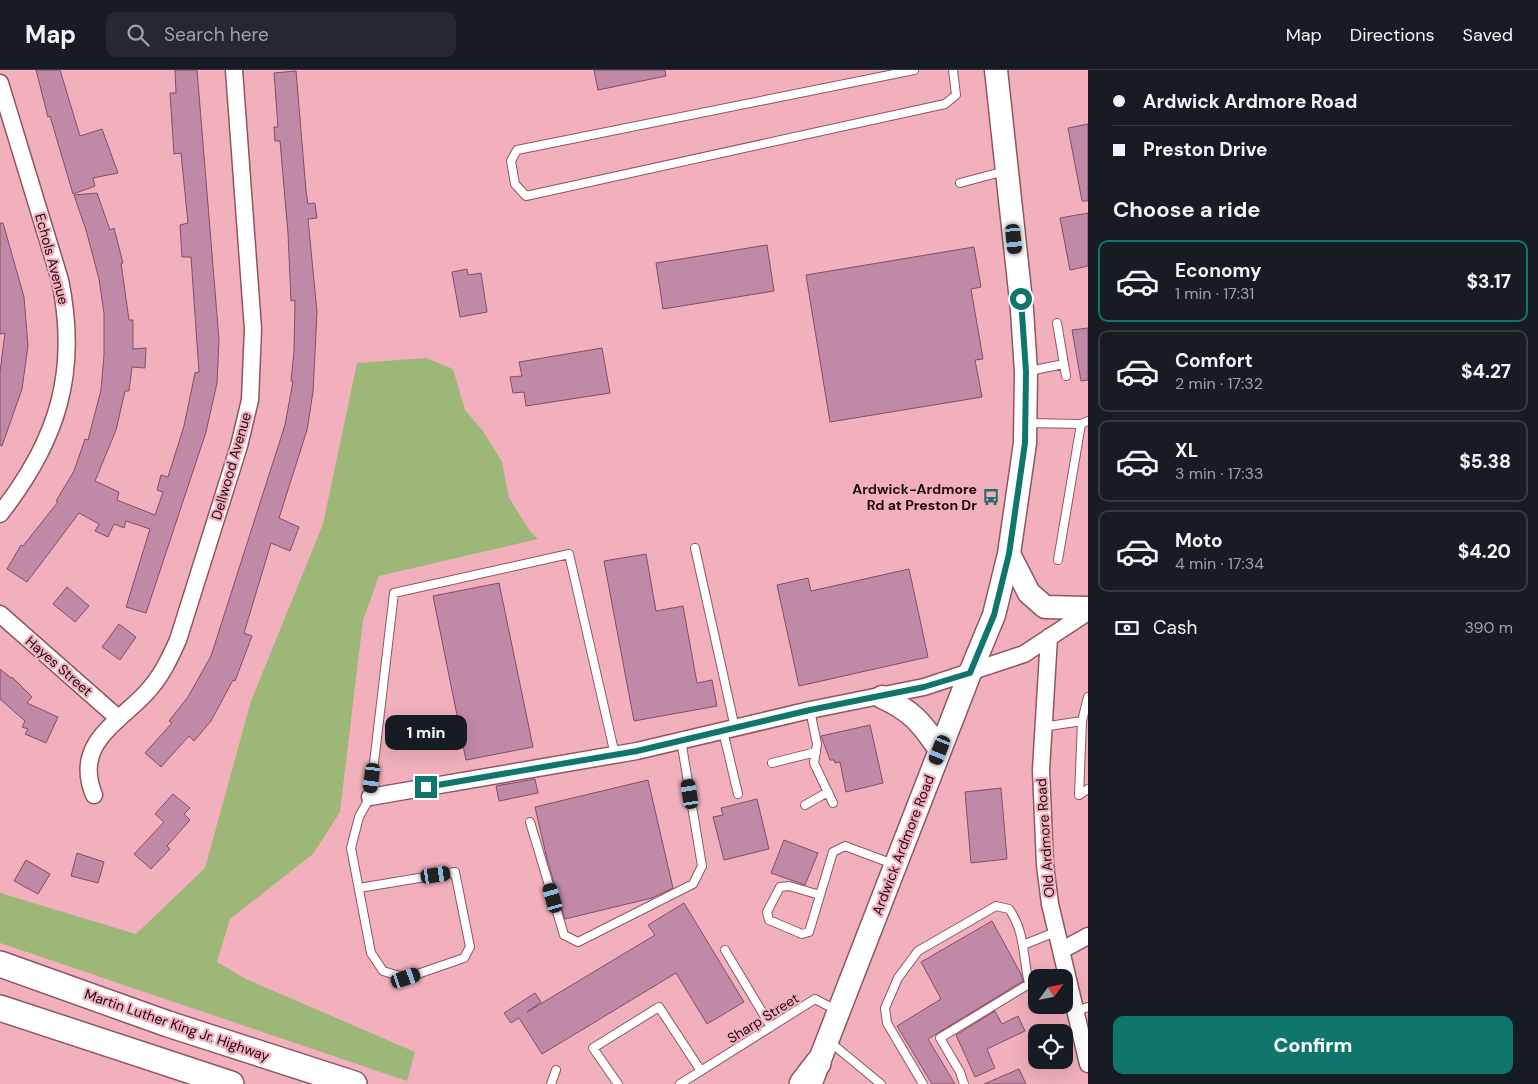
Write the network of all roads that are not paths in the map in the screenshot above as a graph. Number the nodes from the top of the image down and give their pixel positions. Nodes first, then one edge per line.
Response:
1 (234, 70) edge
2 (914, 70) edge
3 (953, 70) edge
4 (996, 70) edge
5 (0, 83) edge
6 (1007, 170) junction
7 (960, 182) dead end
8 (1057, 324) dead end
9 (1064, 364) junction
10 (1026, 372) junction
11 (1066, 376) dead end
12 (1024, 423) junction
13 (1084, 423) edge
14 (0, 514) edge
15 (695, 548) dead end
16 (1009, 554) junction
17 (1058, 560) dead end
18 (1088, 610) edge
19 (0, 614) edge
20 (1049, 638) junction
21 (970, 673) junction
22 (882, 697) junction
23 (1088, 697) edge
24 (810, 710) junction
25 (118, 718) junction
26 (1082, 721) junction
27 (1042, 727) junction
28 (729, 729) junction
29 (681, 740) junction
30 (940, 750) junction
31 (816, 752) junction
32 (615, 755) junction
33 (772, 763) dead end
34 (1088, 788) edge
35 (828, 792) junction
36 (738, 794) dead end
37 (94, 795) dead end
38 (370, 797) junction
39 (833, 802) dead end
40 (805, 804) dead end
41 (530, 822) dead end
42 (895, 864) junction
43 (359, 888) junction
44 (820, 895) junction
45 (1058, 931) junction
46 (1088, 936) edge
47 (1024, 944) junction
48 (725, 950) dead end
49 (1062, 950) junction
50 (0, 964) edge
51 (0, 1008) edge
52 (1082, 1009) edge
53 (839, 1011) junction
54 (771, 1027) junction
55 (819, 1062) edge
56 (1088, 1064) edge
57 (556, 1070) dead end
58 (701, 1071) junction
59 (876, 1082) edge
60 (231, 1084) edge
61 (354, 1084) edge
62 (551, 1084) edge
63 (618, 1084) edge
64 (680, 1084) edge
65 (802, 1084) edge
66 (923, 1084) edge
67 (964, 1084) edge

1 - 25 street, Dellwood Avenue
2 - 3 lane
4 - 6 main road, Ardwick Ardmore Road
5 - 14 street, Echols Avenue
6 - 7 lane
6 - 10 main road, Ardwick Ardmore Road
8 - 9 lane
9 - 10 lane
9 - 11 lane
10 - 12 main road, Ardwick Ardmore Road
12 - 13 lane
12 - 16 main road, Ardwick Ardmore Road
13 - 17 lane
15 - 28 lane
16 - 18 main road
16 - 21 main road, Ardwick Ardmore Road
18 - 20 street
19 - 25 street, Hayes Street
20 - 21 street
20 - 27 street, Old Ardmore Road
21 - 22 street
21 - 30 main road, Ardwick Ardmore Road
22 - 24 street
22 - 30 main road
23 - 26 lane
24 - 28 street
24 - 31 lane
25 - 37 street, Dellwood Avenue
26 - 27 lane
26 - 34 lane
27 - 45 street, Old Ardmore Road
28 - 29 street
28 - 36 lane
29 - 32 street
29 - 41 lane
30 - 42 main road, Ardwick Ardmore Road
31 - 33 lane
31 - 35 lane
32 - 38 street
32 - 38 lane
35 - 39 lane
35 - 40 lane
38 - 43 lane
42 - 44 lane
42 - 53 main road, Ardwick Ardmore Road
43 - 43 lane
44 - 44 lane
45 - 47 lane
45 - 49 street, Old Ardmore Road
46 - 49 street
47 - 66 lane
47 - 67 lane
48 - 54 lane
49 - 52 street, Old Ardmore Road
50 - 61 main road, Martin Luther King Jr. Highway
51 - 60 main road
52 - 56 street, Old Ardmore Road
53 - 54 lane, Sharp Street
53 - 55 main road, Ardwick Ardmore Road
54 - 58 lane, Sharp Street
55 - 59 lane
55 - 65 main road
57 - 62 lane
58 - 63 lane
58 - 64 lane, Sharp Street

